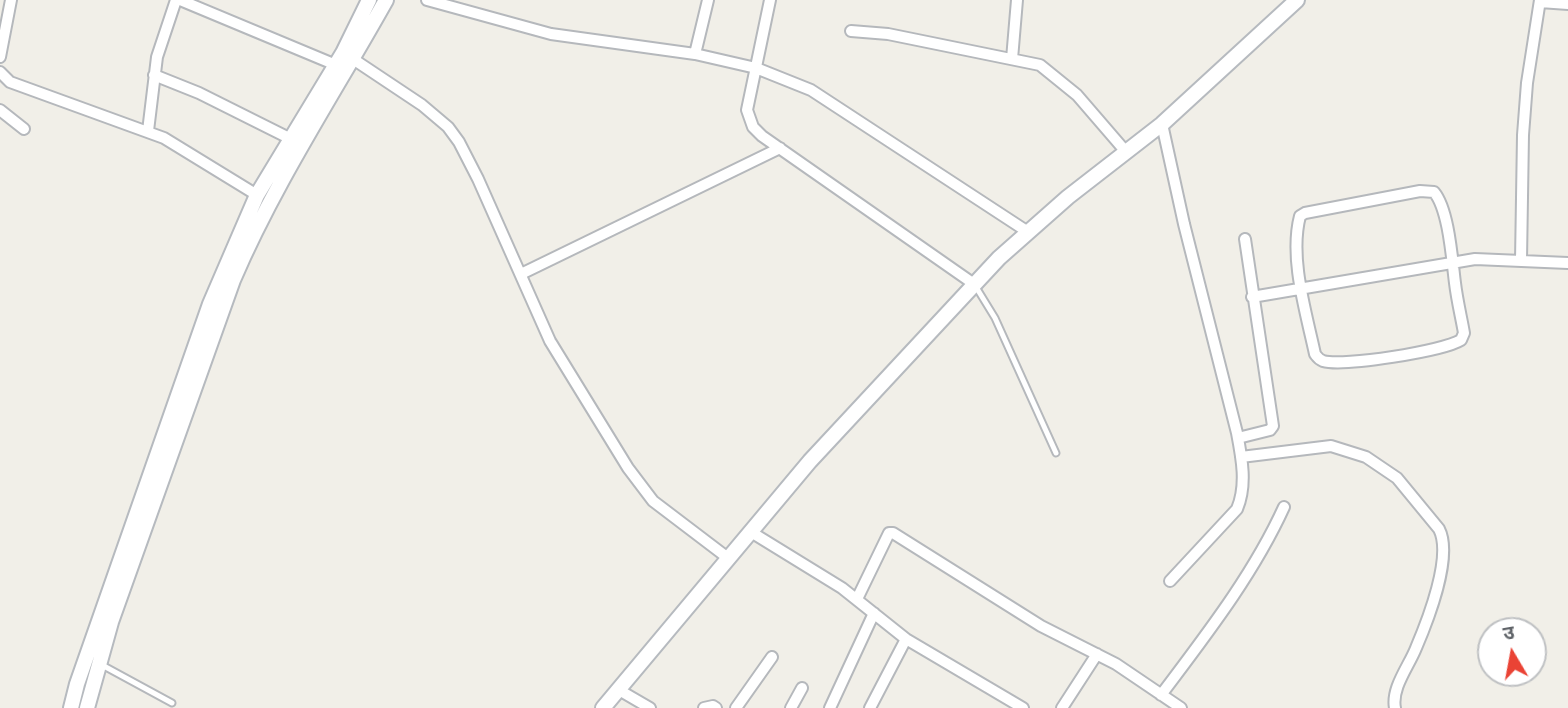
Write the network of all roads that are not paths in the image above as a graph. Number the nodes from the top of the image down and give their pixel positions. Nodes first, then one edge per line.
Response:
1 (11, 0) edge
2 (178, 0) edge
3 (369, 0) edge
4 (386, 0) edge
5 (427, 0) edge
6 (708, 0) edge
7 (770, 0) edge
8 (1017, 0) edge
9 (1297, 0) edge
10 (1540, 1) edge
11 (1568, 4) edge
12 (851, 31) dead end
13 (695, 54) junction
14 (0, 57) edge
15 (353, 59) junction
16 (1012, 59) junction
17 (336, 65) junction
18 (756, 68) junction
19 (0, 72) edge
20 (154, 75) junction
21 (0, 110) edge
22 (1162, 124) junction
23 (24, 129) dead end
24 (148, 131) junction
25 (291, 139) junction
26 (780, 148) junction
27 (1128, 153) junction
28 (257, 195) junction
29 (1028, 232) junction
30 (1245, 239) dead end
31 (1521, 260) junction
32 (1454, 262) junction
33 (1568, 263) edge
34 (521, 274) junction
35 (974, 284) junction
36 (1300, 289) junction
37 (1252, 297) junction
38 (1238, 438) junction
39 (1056, 453) dead end
40 (1241, 457) junction
41 (1284, 508) dead end
42 (751, 532) junction
43 (728, 558) junction
44 (1170, 581) dead end
45 (857, 599) junction
46 (874, 613) junction
47 (906, 639) junction
48 (1097, 654) junction
49 (772, 657) dead end
50 (99, 664) junction
51 (802, 688) dead end
52 (619, 690) junction
53 (1161, 695) junction
54 (172, 703) dead end
55 (71, 708) edge
56 (87, 708) edge
57 (603, 708) edge
58 (650, 708) edge
59 (704, 708) edge
60 (716, 708) edge
61 (736, 708) edge
62 (791, 708) edge
63 (830, 708) edge
64 (870, 708) edge
65 (1023, 708) edge
66 (1062, 708) edge
67 (1181, 708) edge
68 (1395, 708) edge

1 - 14 street
2 - 17 street
2 - 20 street
3 - 17 main road
4 - 15 main road
5 - 13 street
6 - 13 street
7 - 18 street
8 - 16 street
9 - 22 main road
10 - 11 street
10 - 31 street
12 - 16 street
13 - 18 street
15 - 34 street
15 - 50 main road
16 - 27 street
17 - 25 main road
18 - 26 street
18 - 29 street
19 - 24 street
20 - 24 street
20 - 25 street
21 - 23 street
22 - 27 main road
22 - 38 street
24 - 28 street
25 - 28 main road
26 - 34 street
26 - 35 street
27 - 29 main road
28 - 55 main road
29 - 35 main road
30 - 37 street
31 - 32 street
31 - 33 street
32 - 36 street
32 - 36 street
32 - 36 street
34 - 43 street
35 - 39 lane
35 - 42 main road
36 - 37 street
37 - 38 street
38 - 40 street
40 - 44 street
40 - 68 street
41 - 53 street
42 - 43 main road
42 - 45 street
43 - 52 main road
45 - 46 street
45 - 48 street
46 - 47 street
46 - 63 street
47 - 64 street
47 - 65 street
48 - 53 street
48 - 66 street
49 - 61 street
50 - 54 lane
50 - 56 main road
51 - 62 street
52 - 57 main road
52 - 58 street
53 - 67 street
59 - 60 street

